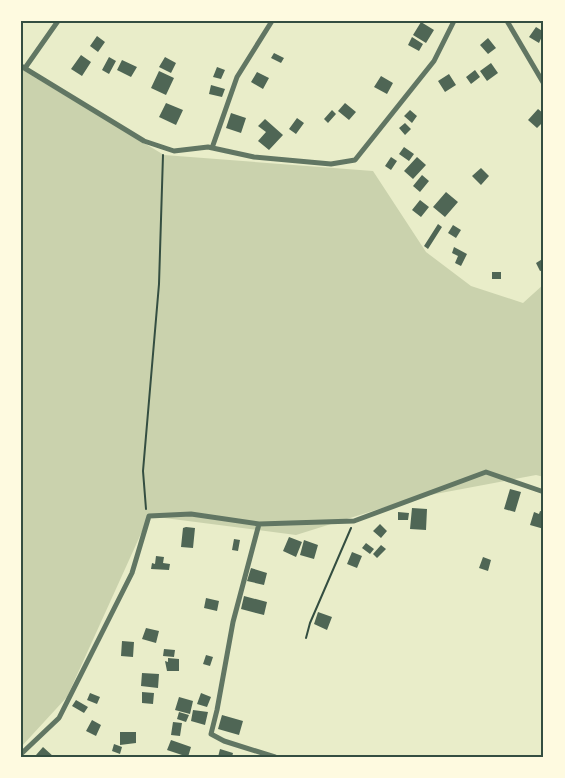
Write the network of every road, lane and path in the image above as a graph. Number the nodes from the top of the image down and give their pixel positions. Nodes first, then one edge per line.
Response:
1 (58, 21) edge
2 (272, 21) edge
3 (454, 21) edge
4 (506, 21) edge
5 (23, 67) edge
6 (544, 84) edge
7 (163, 147) junction
8 (212, 148) junction
9 (544, 492) edge
10 (149, 516) junction
11 (354, 521) junction
12 (259, 524) junction
13 (306, 638) dead end
14 (21, 754) edge
15 (275, 757) edge

1 - 5 street
2 - 8 street
3 - 8 street
4 - 6 street
5 - 7 street
7 - 8 street
7 - 10 path
9 - 11 street
10 - 12 street
10 - 14 street
11 - 12 street
11 - 13 path
12 - 15 street

